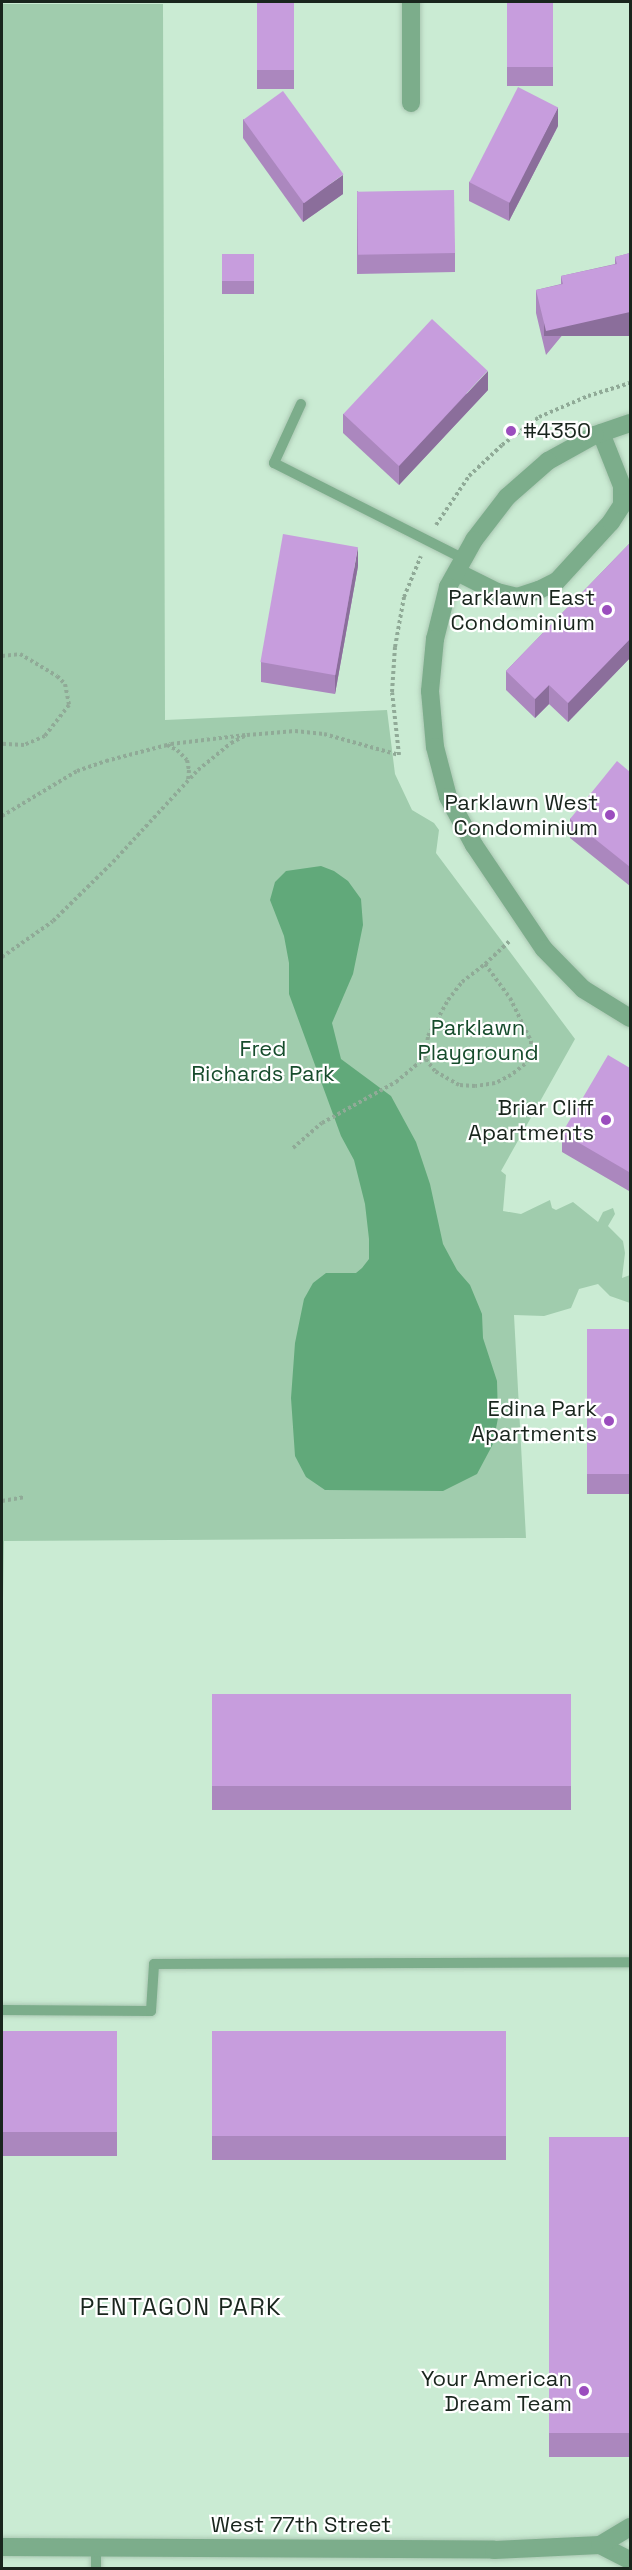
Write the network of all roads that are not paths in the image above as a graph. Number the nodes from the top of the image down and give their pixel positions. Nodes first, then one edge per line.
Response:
1 (411, 2) edge
2 (411, 103) dead end
3 (301, 404) dead end
4 (630, 423) edge
5 (602, 433) junction
6 (460, 565) junction
7 (630, 1018) edge
8 (630, 1962) edge
9 (2, 2010) edge
10 (630, 2527) edge
11 (600, 2544) junction
12 (2, 2547) edge
13 (96, 2547) junction
14 (630, 2560) edge
15 (96, 2568) edge

1 - 2 street
3 - 6 lane
4 - 5 street
5 - 6 street
5 - 6 street
6 - 7 street
8 - 9 lane
10 - 11 street, West 77th Street
11 - 13 street, West 77th Street
11 - 14 street
12 - 13 street, West 77th Street
13 - 15 lane

